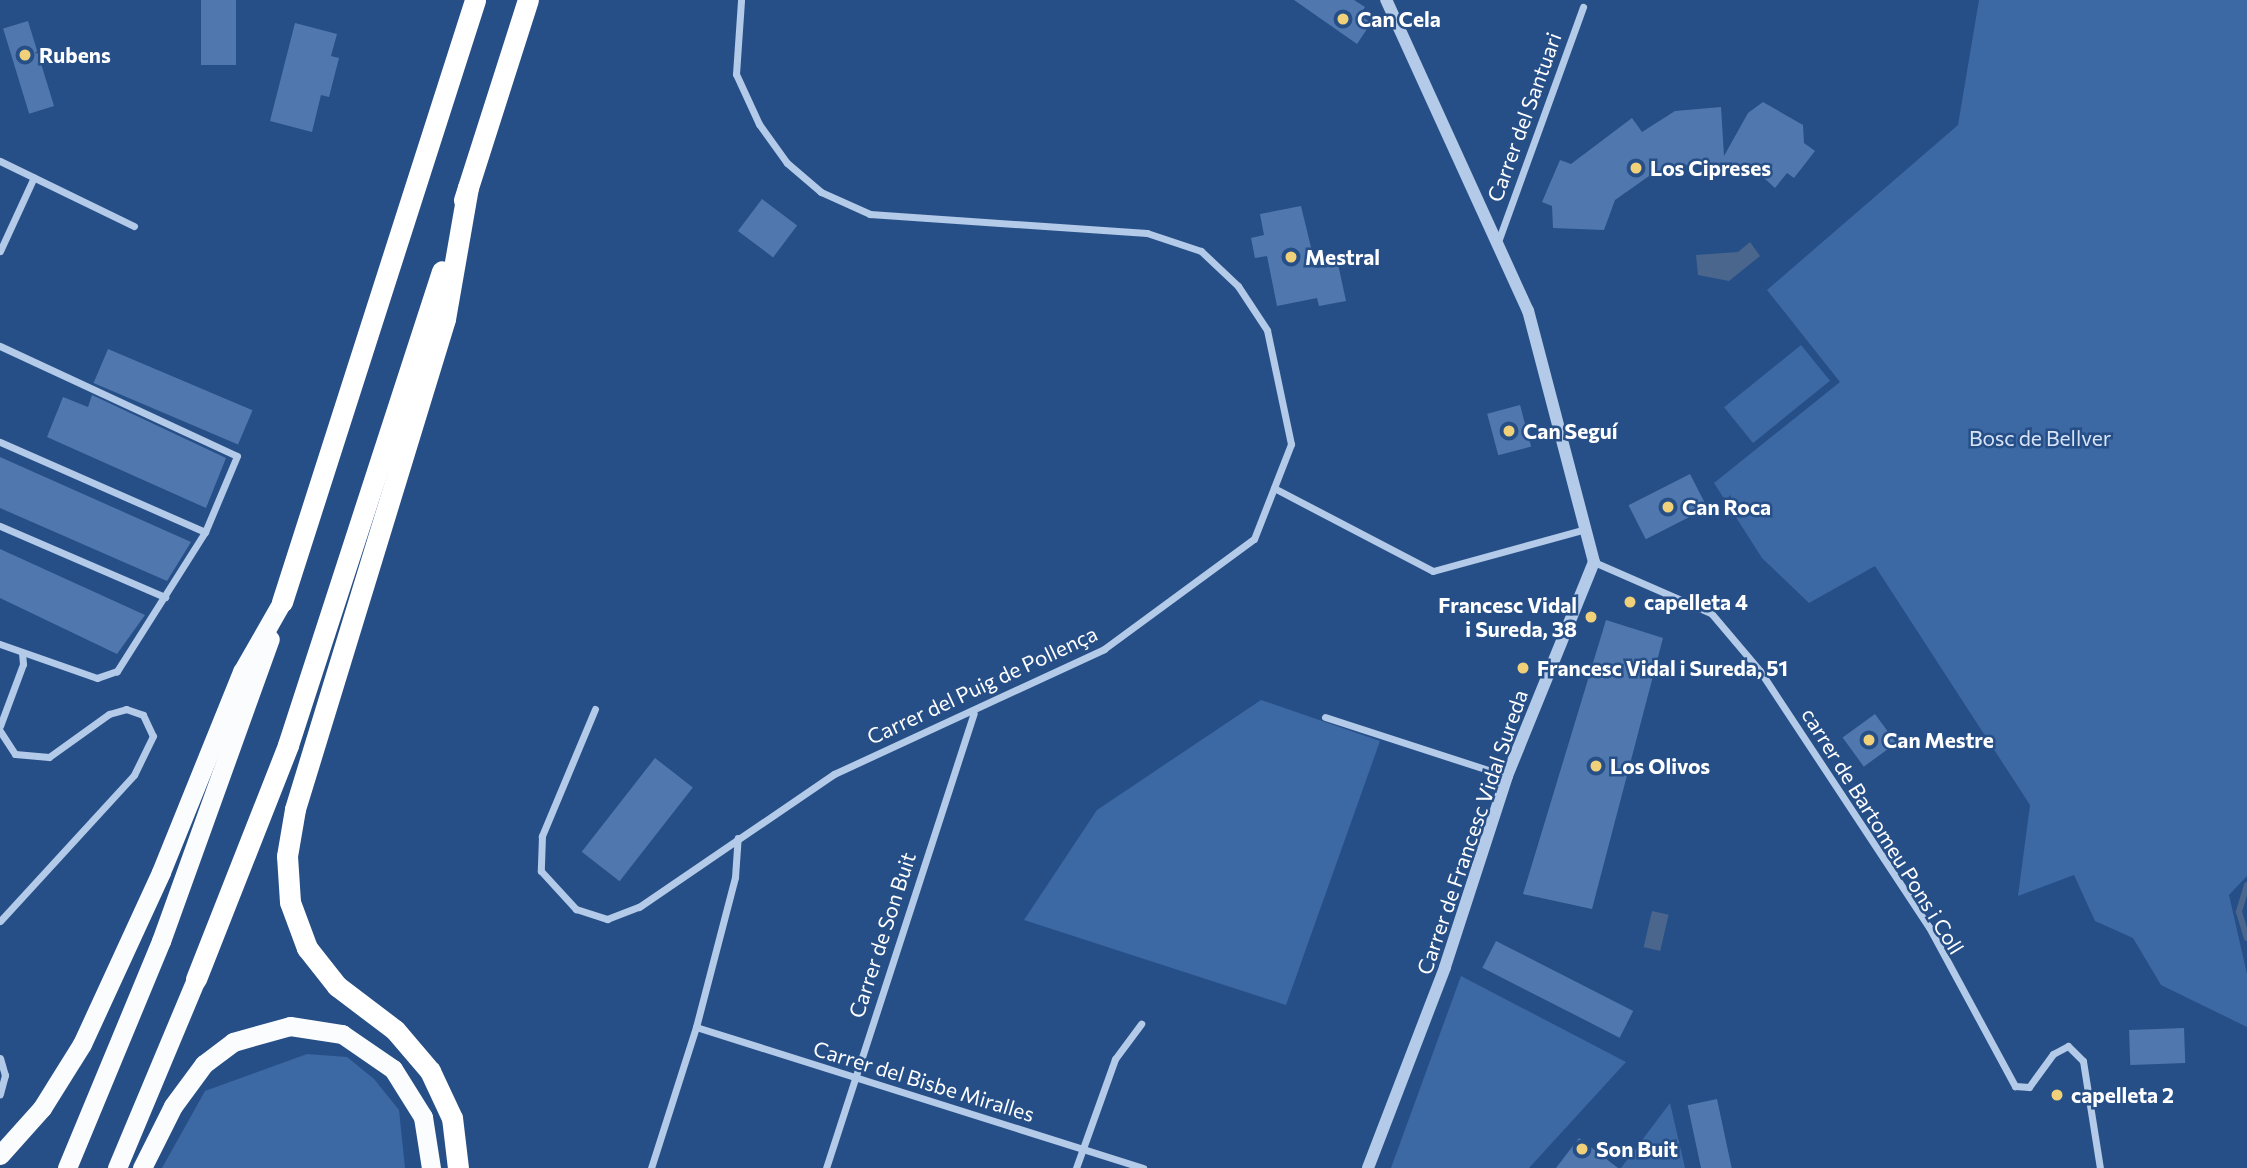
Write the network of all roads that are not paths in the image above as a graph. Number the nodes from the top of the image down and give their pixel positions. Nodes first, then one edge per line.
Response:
1 (475, 0) edge
2 (528, 0) edge
3 (741, 0) edge
4 (1386, 0) edge
5 (1583, 7) dead end
6 (0, 161) edge
7 (34, 177) junction
8 (468, 187) junction
9 (134, 226) dead end
10 (1499, 239) junction
11 (0, 251) edge
12 (0, 346) edge
13 (0, 442) edge
14 (1273, 488) junction
15 (0, 526) edge
16 (1585, 529) junction
17 (205, 532) junction
18 (1594, 562) junction
19 (164, 597) junction
20 (282, 601) junction
21 (0, 644) edge
22 (22, 653) junction
23 (595, 709) dead end
24 (974, 713) junction
25 (1325, 717) dead end
26 (0, 729) edge
27 (1507, 776) junction
28 (738, 838) junction
29 (0, 922) edge
30 (196, 979) joint
31 (1141, 1024) dead end
32 (695, 1027) junction
33 (0, 1059) edge
34 (853, 1077) junction
35 (0, 1094) edge
36 (1082, 1149) junction
37 (0, 1155) edge
38 (67, 1168) edge
39 (117, 1168) edge
40 (142, 1168) edge
41 (430, 1168) edge
42 (458, 1168) edge
43 (651, 1168) edge
44 (826, 1168) edge
45 (1076, 1168) edge
46 (1143, 1168) edge
47 (1368, 1168) edge
48 (2100, 1168) edge

1 - 20 highway
2 - 8 highway
3 - 14 street, Carrer del Puig de Pollença
4 - 10 street
5 - 10 street, Carrer del Santuari
6 - 7 street
7 - 9 street
7 - 11 street
8 - 30 highway
8 - 42 highway
10 - 16 street
12 - 17 street
13 - 17 street
14 - 16 street
14 - 24 street, Carrer del Puig de Pollença
15 - 19 street
16 - 18 street
17 - 19 street
18 - 27 street, Carrer de Francesc Vidal Sureda
18 - 48 street, carrer de Bartomeu Pons i Coll
19 - 22 street
20 - 37 highway
20 - 38 highway
21 - 22 street
22 - 26 street
23 - 28 street, Carrer del Puig de Pollença
24 - 28 street, Carrer del Puig de Pollença
24 - 34 street, Carrer de Son Buit
25 - 27 street
26 - 29 street
27 - 47 street, Carrer de Francesc Vidal Sureda
28 - 32 street
30 - 39 highway
31 - 36 street
32 - 34 street, Carrer del Bisbe Miralles
32 - 43 street
33 - 35 street
34 - 36 street, Carrer del Bisbe Miralles
34 - 44 street, Carrer de Son Buit
36 - 45 street
36 - 46 street, Carrer del Bisbe Miralles
40 - 41 highway

